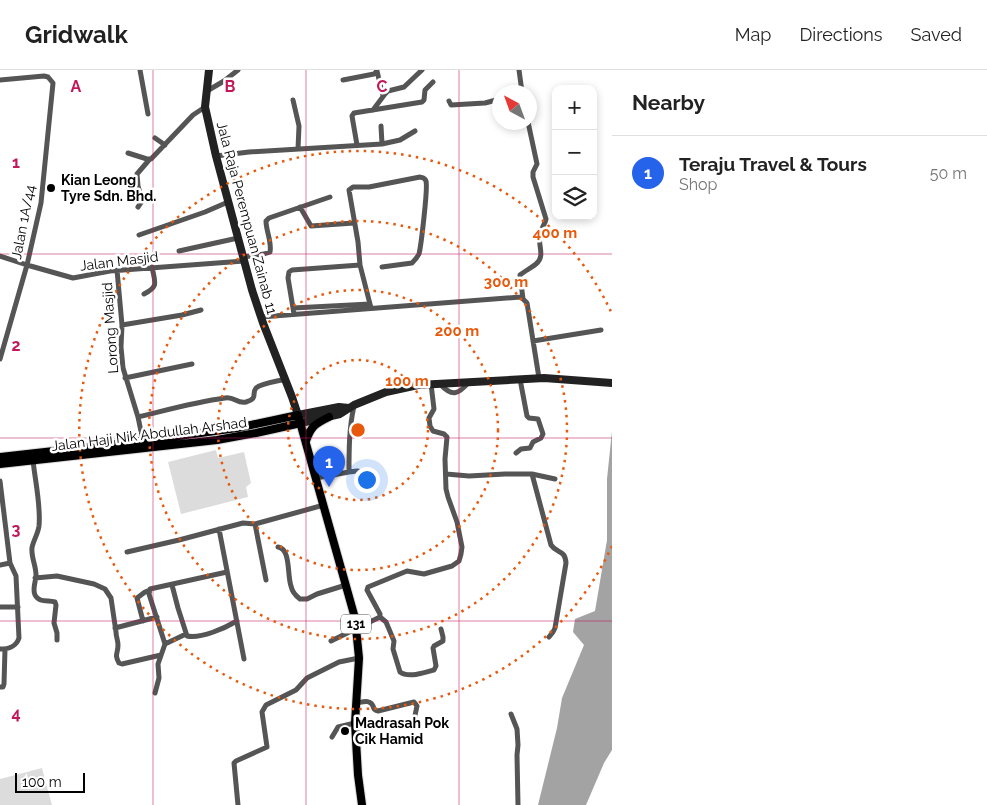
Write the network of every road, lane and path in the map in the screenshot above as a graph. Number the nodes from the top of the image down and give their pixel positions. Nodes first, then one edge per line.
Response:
1 (140, 70) edge
2 (209, 70) edge
3 (238, 70) edge
4 (377, 70) edge
5 (422, 70) edge
6 (519, 70) edge
7 (0, 80) edge
8 (343, 80) dead end
9 (433, 82) dead end
10 (521, 85) edge
11 (207, 91) junction
12 (383, 96) junction
13 (293, 100) dead end
14 (449, 101) dead end
15 (492, 101) edge
16 (205, 107) junction
17 (372, 110) junction
18 (148, 114) dead end
19 (381, 126) dead end
20 (415, 130) dead end
21 (530, 130) edge
22 (155, 138) dead end
23 (382, 144) junction
24 (165, 145) junction
25 (357, 145) junction
26 (298, 149) junction
27 (128, 153) dead end
28 (216, 156) junction
29 (149, 160) junction
30 (330, 197) dead end
31 (228, 202) junction
32 (138, 207) dead end
33 (300, 207) junction
34 (354, 223) junction
35 (139, 235) dead end
36 (238, 238) junction
37 (179, 251) dead end
38 (0, 256) edge
39 (244, 259) junction
40 (26, 265) junction
41 (360, 265) junction
42 (152, 267) junction
43 (382, 267) dead end
44 (117, 270) junction
45 (144, 294) dead end
46 (523, 299) junction
47 (371, 306) junction
48 (292, 308) junction
49 (201, 310) dead end
50 (294, 314) junction
51 (261, 317) junction
52 (122, 325) junction
53 (601, 330) dead end
54 (534, 341) junction
55 (0, 359) edge
56 (192, 364) dead end
57 (125, 378) junction
58 (539, 378) junction
59 (286, 379) junction
60 (520, 379) junction
61 (612, 383) edge
62 (435, 384) junction
63 (292, 397) junction
64 (351, 407) junction
65 (326, 414) junction
66 (138, 417) junction
67 (300, 419) junction
68 (143, 441) junction
69 (305, 442) junction
70 (516, 453) dead end
71 (0, 457) edge
72 (33, 460) junction
73 (0, 464) edge
74 (349, 472) junction
75 (368, 473) dead end
76 (446, 474) junction
77 (532, 474) junction
78 (316, 478) junction
79 (556, 479) dead end
80 (0, 481) edge
81 (324, 505) junction
82 (255, 524) junction
83 (219, 529) junction
84 (278, 547) dead end
85 (127, 552) dead end
86 (10, 563) junction
87 (0, 565) edge
88 (227, 572) junction
89 (35, 578) junction
90 (266, 580) dead end
91 (172, 585) junction
92 (346, 586) junction
93 (150, 589) junction
94 (0, 607) edge
95 (18, 607) junction
96 (156, 617) junction
97 (380, 617) junction
98 (143, 621) junction
99 (237, 621) junction
100 (116, 628) junction
101 (356, 628) junction
102 (441, 629) dead end
103 (186, 634) junction
104 (548, 637) dead end
105 (57, 640) dead end
106 (331, 641) dead end
107 (166, 644) junction
108 (2, 649) edge
109 (161, 655) junction
110 (359, 658) junction
111 (244, 659) dead end
112 (0, 687) edge
113 (155, 694) dead end
114 (356, 702) junction
115 (511, 714) dead end
116 (414, 720) dead end
117 (354, 723) junction
118 (332, 737) dead end
119 (238, 805) edge
120 (362, 805) edge
121 (518, 805) edge

1 - 18 street
2 - 11 main road, Jala Raja Perempuan Zainab 11
3 - 11 street
4 - 8 street
4 - 12 street
5 - 12 street
6 - 10 street
7 - 40 street, Jalan 1A/44
9 - 17 street
11 - 16 main road, Jala Raja Perempuan Zainab 11
12 - 17 street
13 - 26 street
14 - 15 street
16 - 24 street
16 - 28 main road, Jala Raja Perempuan Zainab 11
17 - 25 street
19 - 23 street
20 - 23 street
21 - 46 street
22 - 24 street
23 - 25 street
24 - 29 street
25 - 26 street
26 - 28 street
27 - 29 street
28 - 31 main road, Jala Raja Perempuan Zainab 11
29 - 32 street
30 - 33 street
31 - 35 street
31 - 36 main road, Jala Raja Perempuan Zainab 11
33 - 34 street
33 - 39 street, Jalan Masjid
34 - 41 street
34 - 43 street
36 - 37 street
36 - 39 main road, Jala Raja Perempuan Zainab 11
38 - 40 street, Jalan Masjid
39 - 42 street, Jalan Masjid
39 - 51 main road, Jala Raja Perempuan Zainab 11
40 - 44 street, Jalan Masjid
40 - 55 street, Jalan 1A/44
41 - 47 street
41 - 48 street
42 - 44 street, Jalan Masjid
42 - 45 street
44 - 52 street, Lorong Masjid
46 - 47 street
46 - 54 street
47 - 48 street
47 - 50 street
48 - 50 street
49 - 52 street
50 - 51 street
51 - 59 main road, Jala Raja Perempuan Zainab 11
52 - 57 street, Lorong Masjid
53 - 54 street
54 - 58 street
56 - 57 street
57 - 66 street, Lorong Masjid
58 - 60 main road
58 - 61 main road
59 - 63 main road, Jala Raja Perempuan Zainab 11
59 - 66 street
60 - 62 main road
60 - 70 street
62 - 64 main road
62 - 76 street
63 - 65 main road
63 - 67 main road, Jala Raja Perempuan Zainab 11
64 - 65 main road
64 - 74 street
65 - 67 main road
65 - 69 main road
66 - 68 street, Lorong Masjid
67 - 68 main road, Jalan Haji Nik Abdullah Arshad
67 - 69 main road, 131
67 - 72 main road, Jalan Haji Nik Abdullah Arshad
68 - 71 main road, Jalan Haji Nik Abdullah Arshad
69 - 78 main road, 131
72 - 73 main road, Jalan Haji Nik Abdullah Arshad
72 - 89 street
74 - 75 street
74 - 78 street
76 - 77 street
76 - 97 street
77 - 79 street
77 - 104 street
78 - 81 main road, 131
80 - 86 street
81 - 82 street
81 - 92 main road, 131
82 - 83 street
82 - 90 street
83 - 85 street
83 - 88 street
84 - 92 street
86 - 87 street
86 - 95 street
88 - 91 street
88 - 99 street
89 - 100 street
89 - 105 street
91 - 93 street
91 - 103 street
92 - 101 main road, 131
93 - 96 street
93 - 98 street
94 - 95 street
95 - 108 street
96 - 98 street
96 - 107 street
97 - 101 street
97 - 102 street
98 - 100 street
99 - 103 street
99 - 111 street
100 - 109 street
101 - 106 street
101 - 110 main road, 131
103 - 107 street
107 - 109 street
108 - 112 street
109 - 113 street
110 - 114 main road, 131
110 - 119 street
114 - 116 street
114 - 117 main road, 131
115 - 121 street
117 - 118 street
117 - 120 main road, 131

